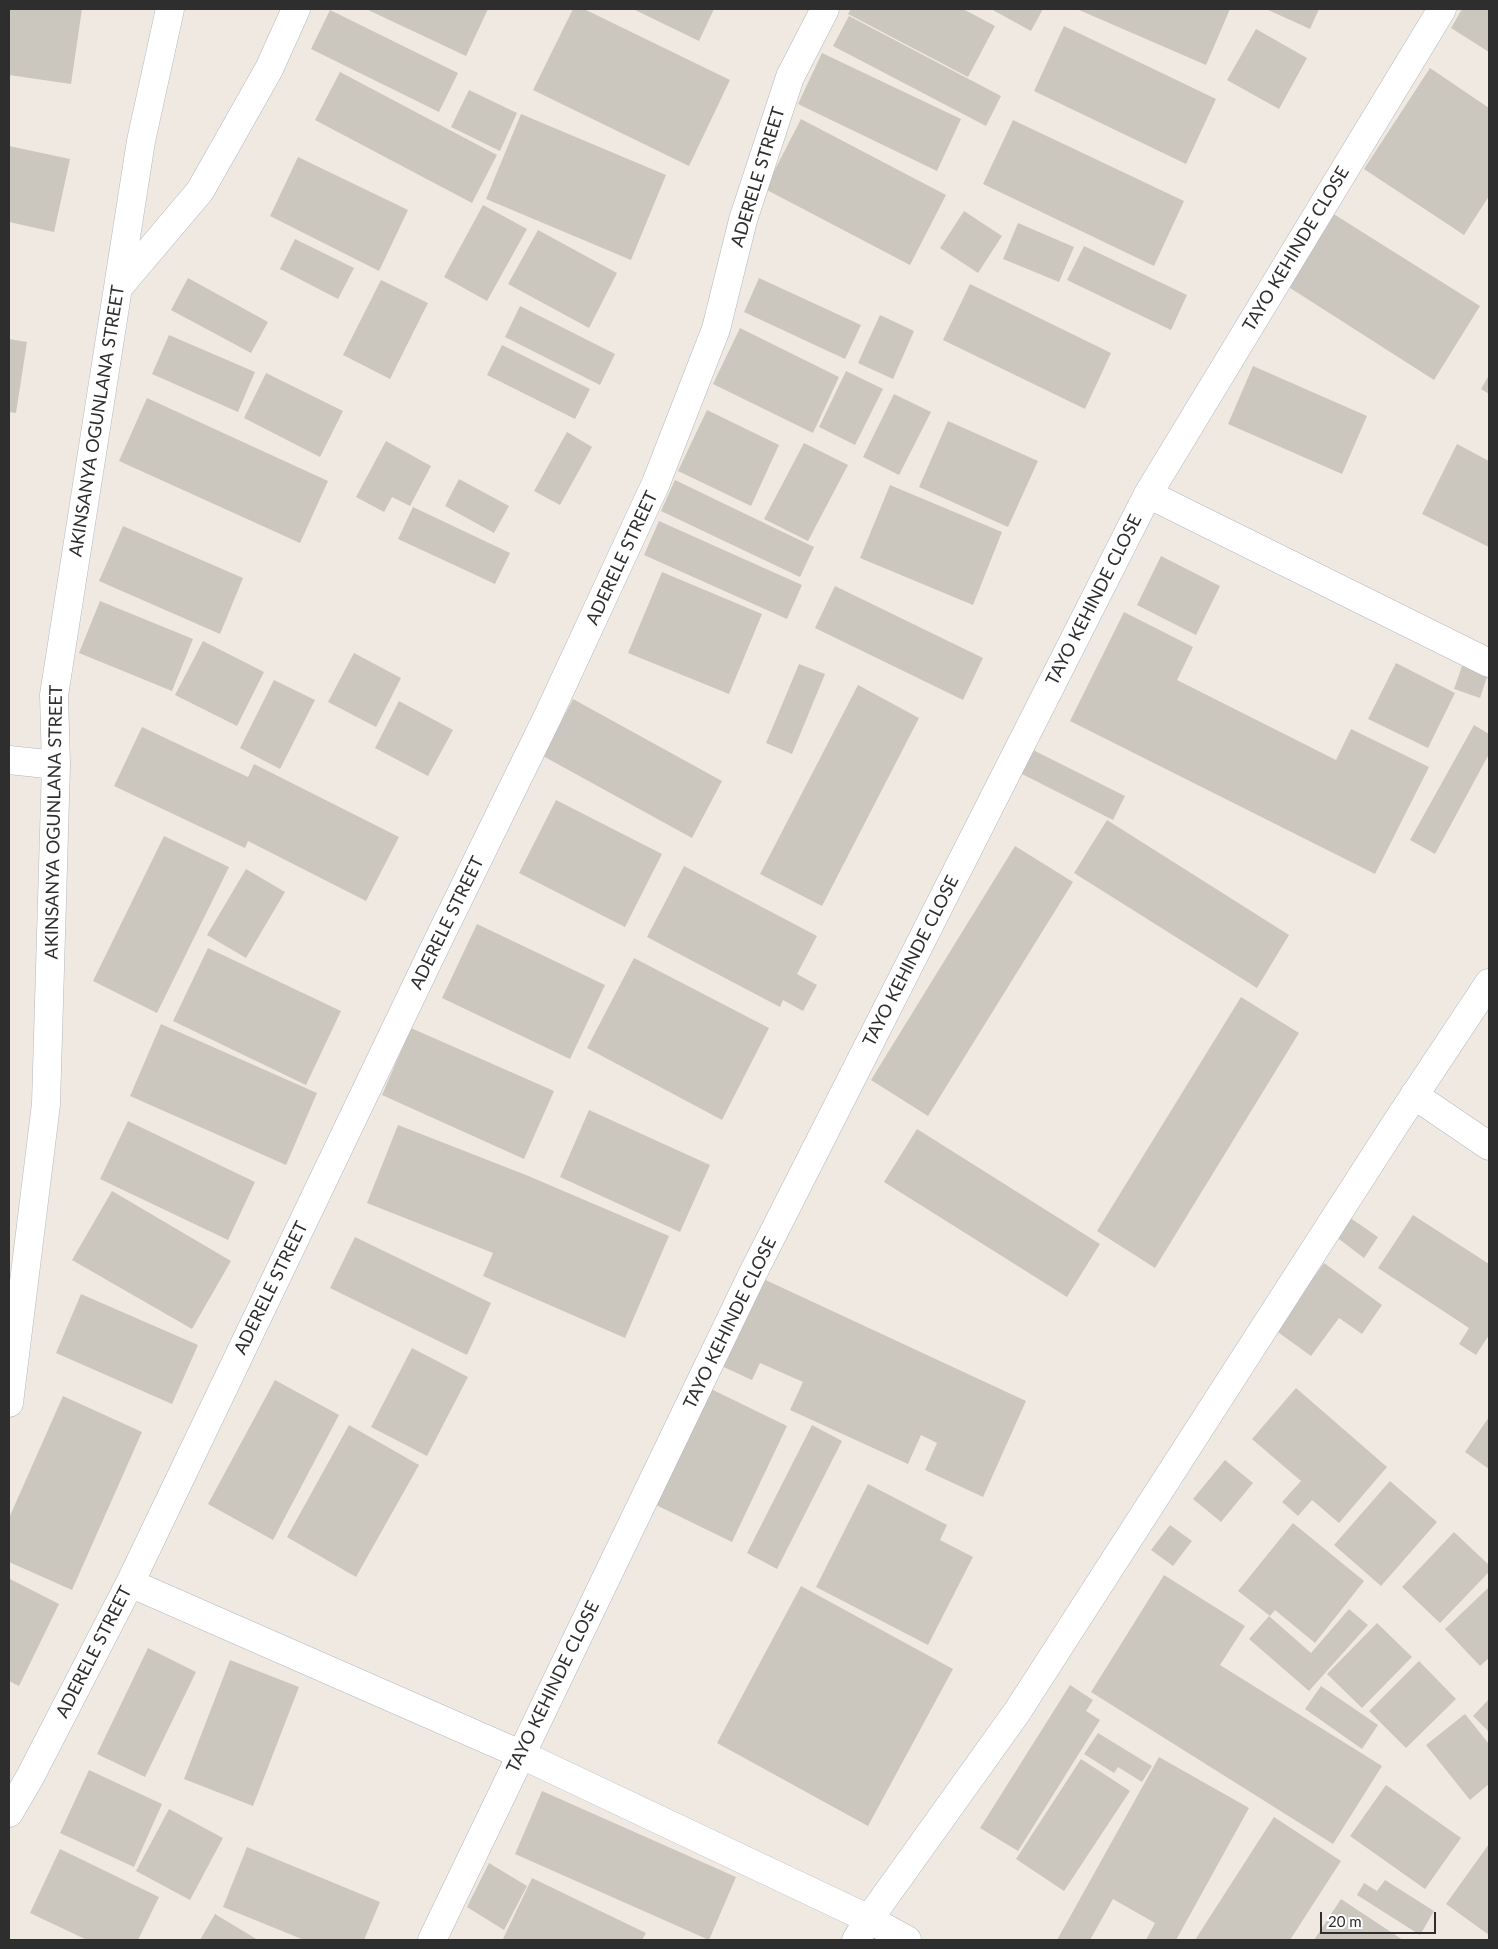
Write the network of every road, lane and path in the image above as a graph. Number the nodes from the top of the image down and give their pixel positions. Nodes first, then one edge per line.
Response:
1 (170, 9) edge
2 (296, 9) edge
3 (825, 9) edge
4 (1442, 9) edge
5 (118, 289) junction
6 (1148, 494) junction
7 (1489, 663) edge
8 (9, 760) edge
9 (56, 765) junction
10 (1489, 982) edge
11 (1414, 1095) junction
12 (1489, 1146) edge
13 (9, 1404) edge
14 (130, 1583) junction
15 (520, 1754) junction
16 (19, 1780) edge
17 (9, 1813) edge
18 (862, 1930) edge
19 (432, 1940) edge
20 (908, 1940) edge

1 - 5 street, AKINSANYA OGUNLANA STREET
2 - 5 street
3 - 14 street, ADERELE STREET
4 - 6 street, TAYO KEHINDE CLOSE
5 - 9 street, AKINSANYA OGUNLANA STREET
6 - 7 street
6 - 15 street, TAYO KEHINDE CLOSE
8 - 9 street
9 - 13 street, AKINSANYA OGUNLANA STREET
10 - 11 street
11 - 12 street
11 - 18 street
14 - 15 street
14 - 16 street, ADERELE STREET
15 - 18 street
15 - 19 street, TAYO KEHINDE CLOSE
16 - 17 street, ADERELE STREET
18 - 20 street

